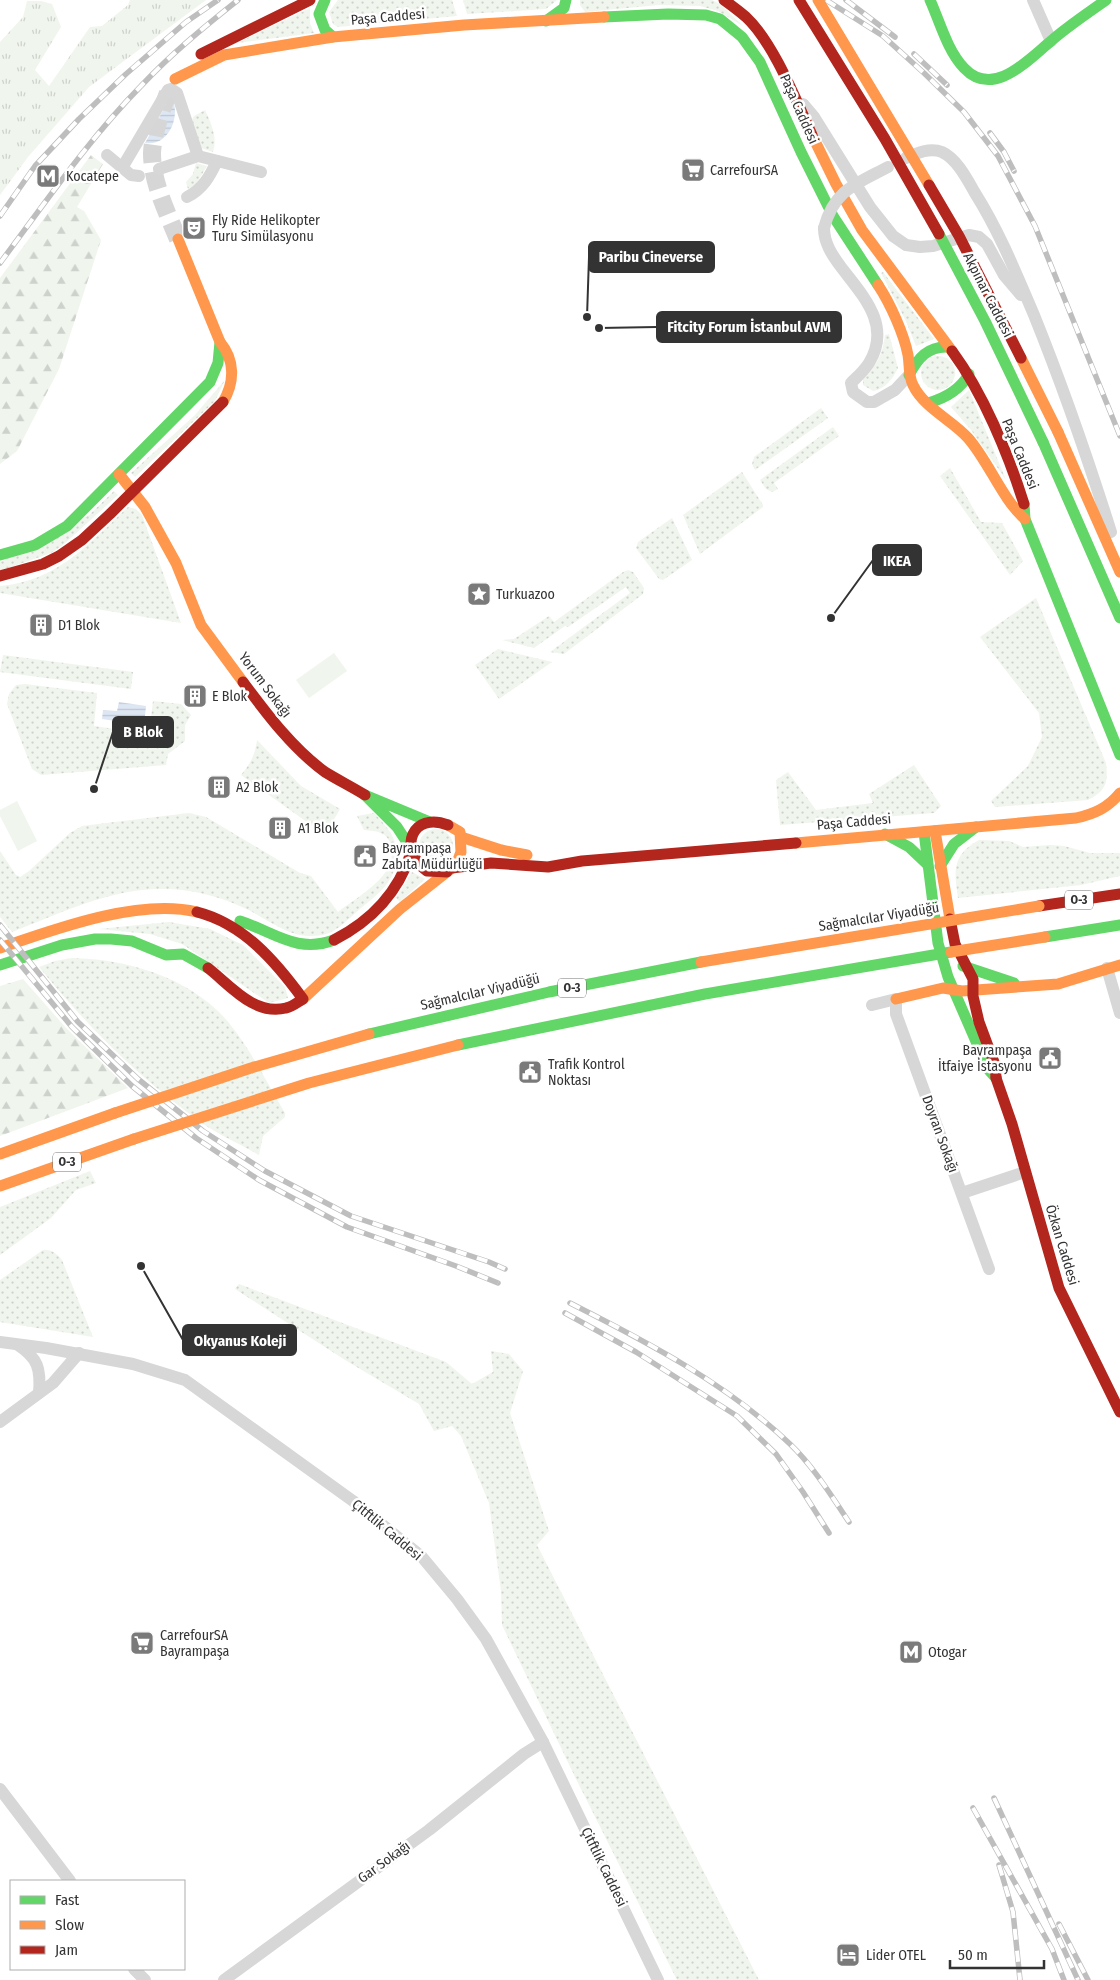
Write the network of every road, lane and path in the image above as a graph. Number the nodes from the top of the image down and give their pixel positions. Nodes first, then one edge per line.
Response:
1 (310, 0) edge
2 (325, 0) edge
3 (566, 0) edge
4 (724, 0) edge
5 (799, 0) edge
6 (818, 0) edge
7 (930, 0) edge
8 (1033, 0) edge
9 (1106, 0) edge
10 (546, 21) junction
11 (333, 38) junction
12 (1051, 41) junction
13 (789, 87) junction
14 (107, 155) dead end
15 (198, 156) junction
16 (217, 161) junction
17 (122, 168) junction
18 (158, 169) dead end
19 (261, 172) dead end
20 (139, 176) dead end
21 (187, 197) dead end
22 (178, 239) tunnel mouth
23 (1027, 299) junction
24 (220, 342) junction
25 (948, 347) junction
26 (232, 369) junction
27 (215, 371) junction
28 (968, 374) junction
29 (909, 375) junction
30 (928, 403) junction
31 (119, 474) junction
32 (133, 491) junction
33 (1025, 519) junction
34 (0, 555) edge
35 (1120, 563) edge
36 (1120, 572) edge
37 (0, 576) edge
38 (1120, 618) edge
39 (1120, 755) edge
40 (1120, 793) edge
41 (365, 796) junction
42 (430, 822) junction
43 (976, 827) junction
44 (929, 831) junction
45 (885, 834) junction
46 (461, 837) junction
47 (411, 850) junction
48 (582, 861) junction
49 (927, 864) junction
50 (940, 866) junction
51 (450, 870) junction
52 (1120, 894) edge
53 (222, 922) junction
54 (1120, 925) edge
55 (0, 948) edge
56 (0, 964) edge
57 (1120, 965) edge
58 (968, 968) junction
59 (1106, 968) junction
60 (943, 974) junction
61 (903, 986) dead end
62 (1027, 987) junction
63 (953, 988) junction
64 (972, 989) junction
65 (303, 999) junction
66 (896, 999) junction
67 (872, 1005) dead end
68 (1120, 1013) edge
69 (996, 1078) junction
70 (0, 1154) edge
71 (1025, 1172) junction
72 (0, 1186) edge
73 (962, 1194) junction
74 (989, 1269) dead end
75 (0, 1342) edge
76 (16, 1344) junction
77 (79, 1353) junction
78 (40, 1393) junction
79 (1120, 1412) edge
80 (0, 1422) edge
81 (543, 1742) junction
82 (0, 1789) edge
83 (69, 1880) edge
84 (134, 1970) edge
85 (145, 1980) edge
86 (224, 1980) edge
87 (658, 1980) edge

1 - 11 main road, Paşa Caddesi
2 - 11 main road
3 - 10 main road
4 - 13 main road, Paşa Caddesi
5 - 38 main road, Akpınar Caddesi, bridge
6 - 36 main road, Akpınar Caddesi, bridge
7 - 12 main road
8 - 12 street
9 - 12 main road
10 - 11 main road, Paşa Caddesi
10 - 29 main road, Paşa Caddesi
13 - 23 street
13 - 25 main road, Paşa Caddesi
14 - 17 street
15 - 16 street
15 - 17 street
15 - 18 street
16 - 19 street
16 - 21 street
17 - 20 street
22 - 24 main road
23 - 29 street, bridge
23 - 35 street
24 - 26 main road
24 - 27 main road
25 - 28 main road
25 - 29 main road
26 - 27 main road
26 - 32 main road
27 - 31 main road
28 - 30 main road
28 - 33 main road, Paşa Caddesi
29 - 30 main road
30 - 33 main road, Paşa Caddesi
31 - 32 main road, Yorum Sokağı
31 - 34 main road
32 - 37 main road
32 - 41 main road, Yorum Sokağı
33 - 39 main road, Paşa Caddesi
40 - 43 main road, Paşa Caddesi
41 - 42 main road, Yorum Sokağı
41 - 47 main road, Yorum Sokağı
42 - 46 main road
42 - 47 main road
43 - 44 main road, Paşa Caddesi
43 - 50 main road
44 - 45 main road, Paşa Caddesi
44 - 49 main road, Özkan Caddesi
44 - 50 main road, Özkan Caddesi
45 - 48 main road, Paşa Caddesi
45 - 49 main road
46 - 48 main road, Paşa Caddesi
46 - 51 main road
47 - 51 main road
47 - 53 main road
48 - 51 main road, Paşa Caddesi
49 - 60 main road, Özkan Caddesi
50 - 58 main road, Özkan Caddesi
51 - 65 main road
52 - 70 main road, Sağmalcılar Viyadüğü / O-3, bridge
53 - 55 main road
53 - 65 main road
54 - 72 main road, O-3, bridge
56 - 65 main road
57 - 59 main road
58 - 60 main road
58 - 62 main road
58 - 64 main road, Özkan Caddesi
59 - 62 main road
59 - 68 street
60 - 63 main road, Özkan Caddesi
61 - 66 main road
62 - 64 main road
63 - 64 main road
63 - 66 main road
63 - 69 main road, Özkan Caddesi
64 - 69 main road, Özkan Caddesi
66 - 67 street
66 - 73 street, Doyran Sokağı
69 - 71 main road, Özkan Caddesi
71 - 73 street
71 - 79 main road, Özkan Caddesi
73 - 74 street, Doyran Sokağı
75 - 76 street, Çitftlik Caddesi
76 - 77 street, Çitftlik Caddesi
76 - 78 street
77 - 78 street
77 - 81 street, Çitftlik Caddesi
78 - 80 street
81 - 86 street, Gar Sokağı
81 - 87 street, Çitftlik Caddesi
82 - 83 street
84 - 85 street

